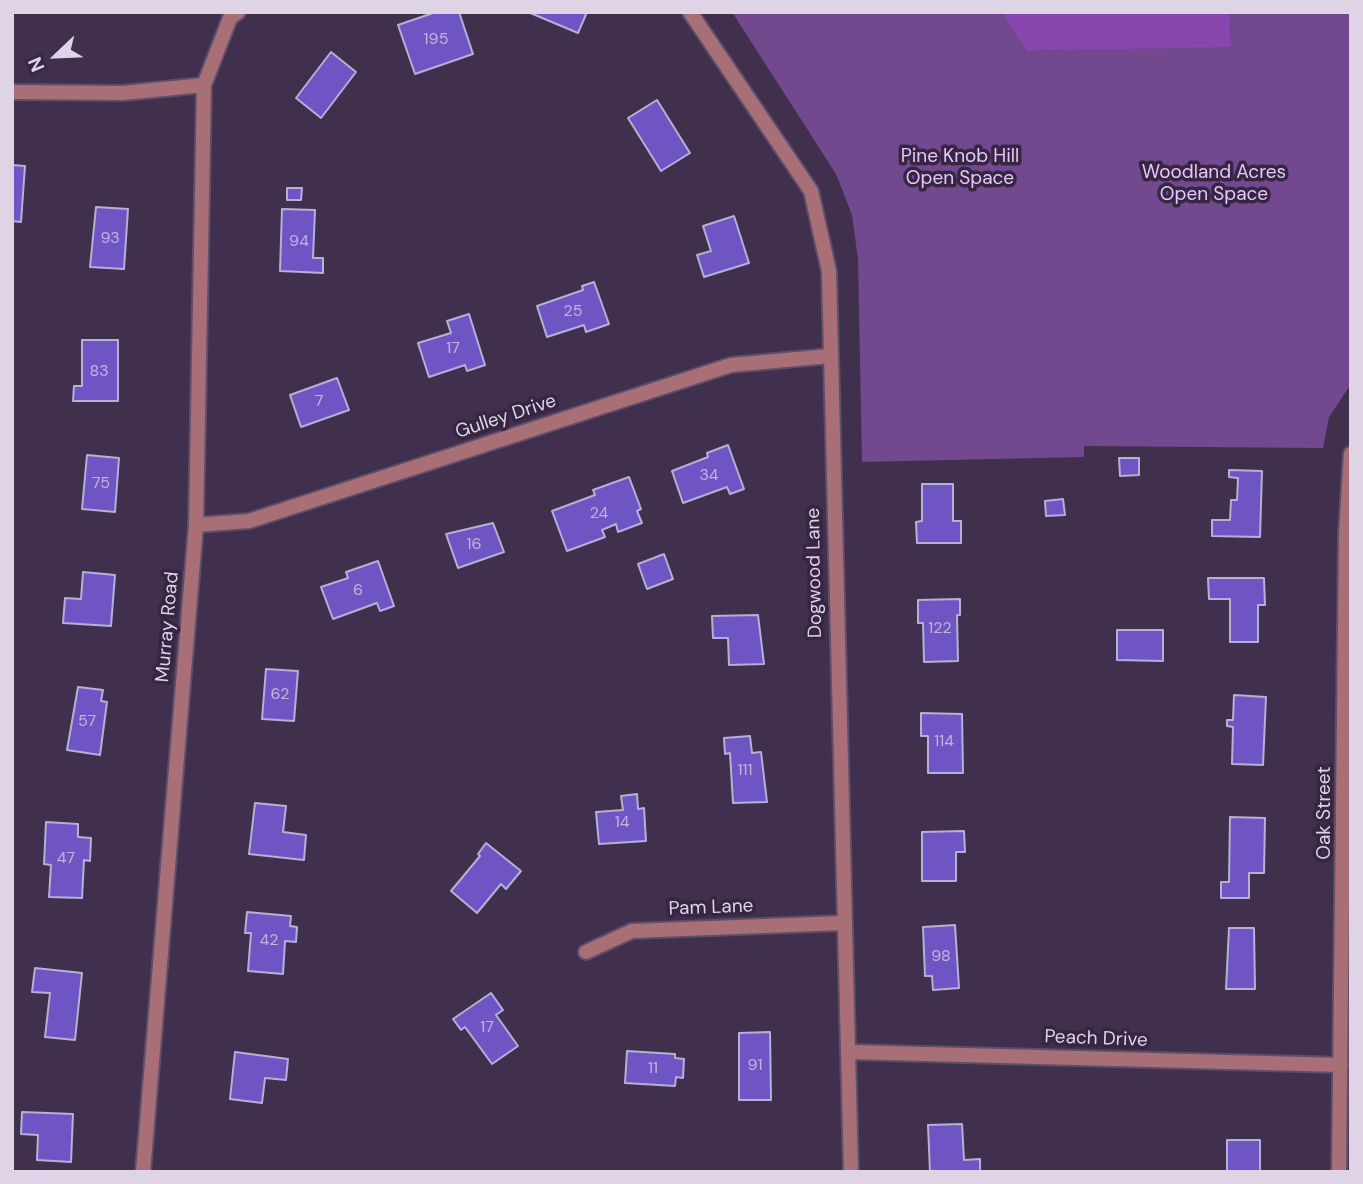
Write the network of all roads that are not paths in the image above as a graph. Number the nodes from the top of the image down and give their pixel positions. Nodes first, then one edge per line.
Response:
1 (238, 12) edge
2 (690, 12) edge
3 (204, 85) junction
4 (12, 92) edge
5 (830, 356) junction
6 (1351, 454) edge
7 (195, 525) junction
8 (1348, 860) edge
9 (842, 923) junction
10 (586, 952) dead end
11 (850, 1052) junction
12 (1340, 1065) junction
13 (143, 1172) edge
14 (851, 1172) edge
15 (1339, 1172) edge

1 - 3 street
2 - 5 street, Dogwood Lane
3 - 4 street
3 - 7 street, Murray Road
5 - 7 street, Gulley Drive
5 - 9 street, Dogwood Lane
6 - 8 street, Oak Street
7 - 13 street, Murray Road
8 - 12 street, Oak Street
9 - 10 street, Pam Lane
9 - 11 street, Dogwood Lane
11 - 12 street, Peach Drive
11 - 14 street, Dogwood Lane
12 - 15 street, Oak Street

